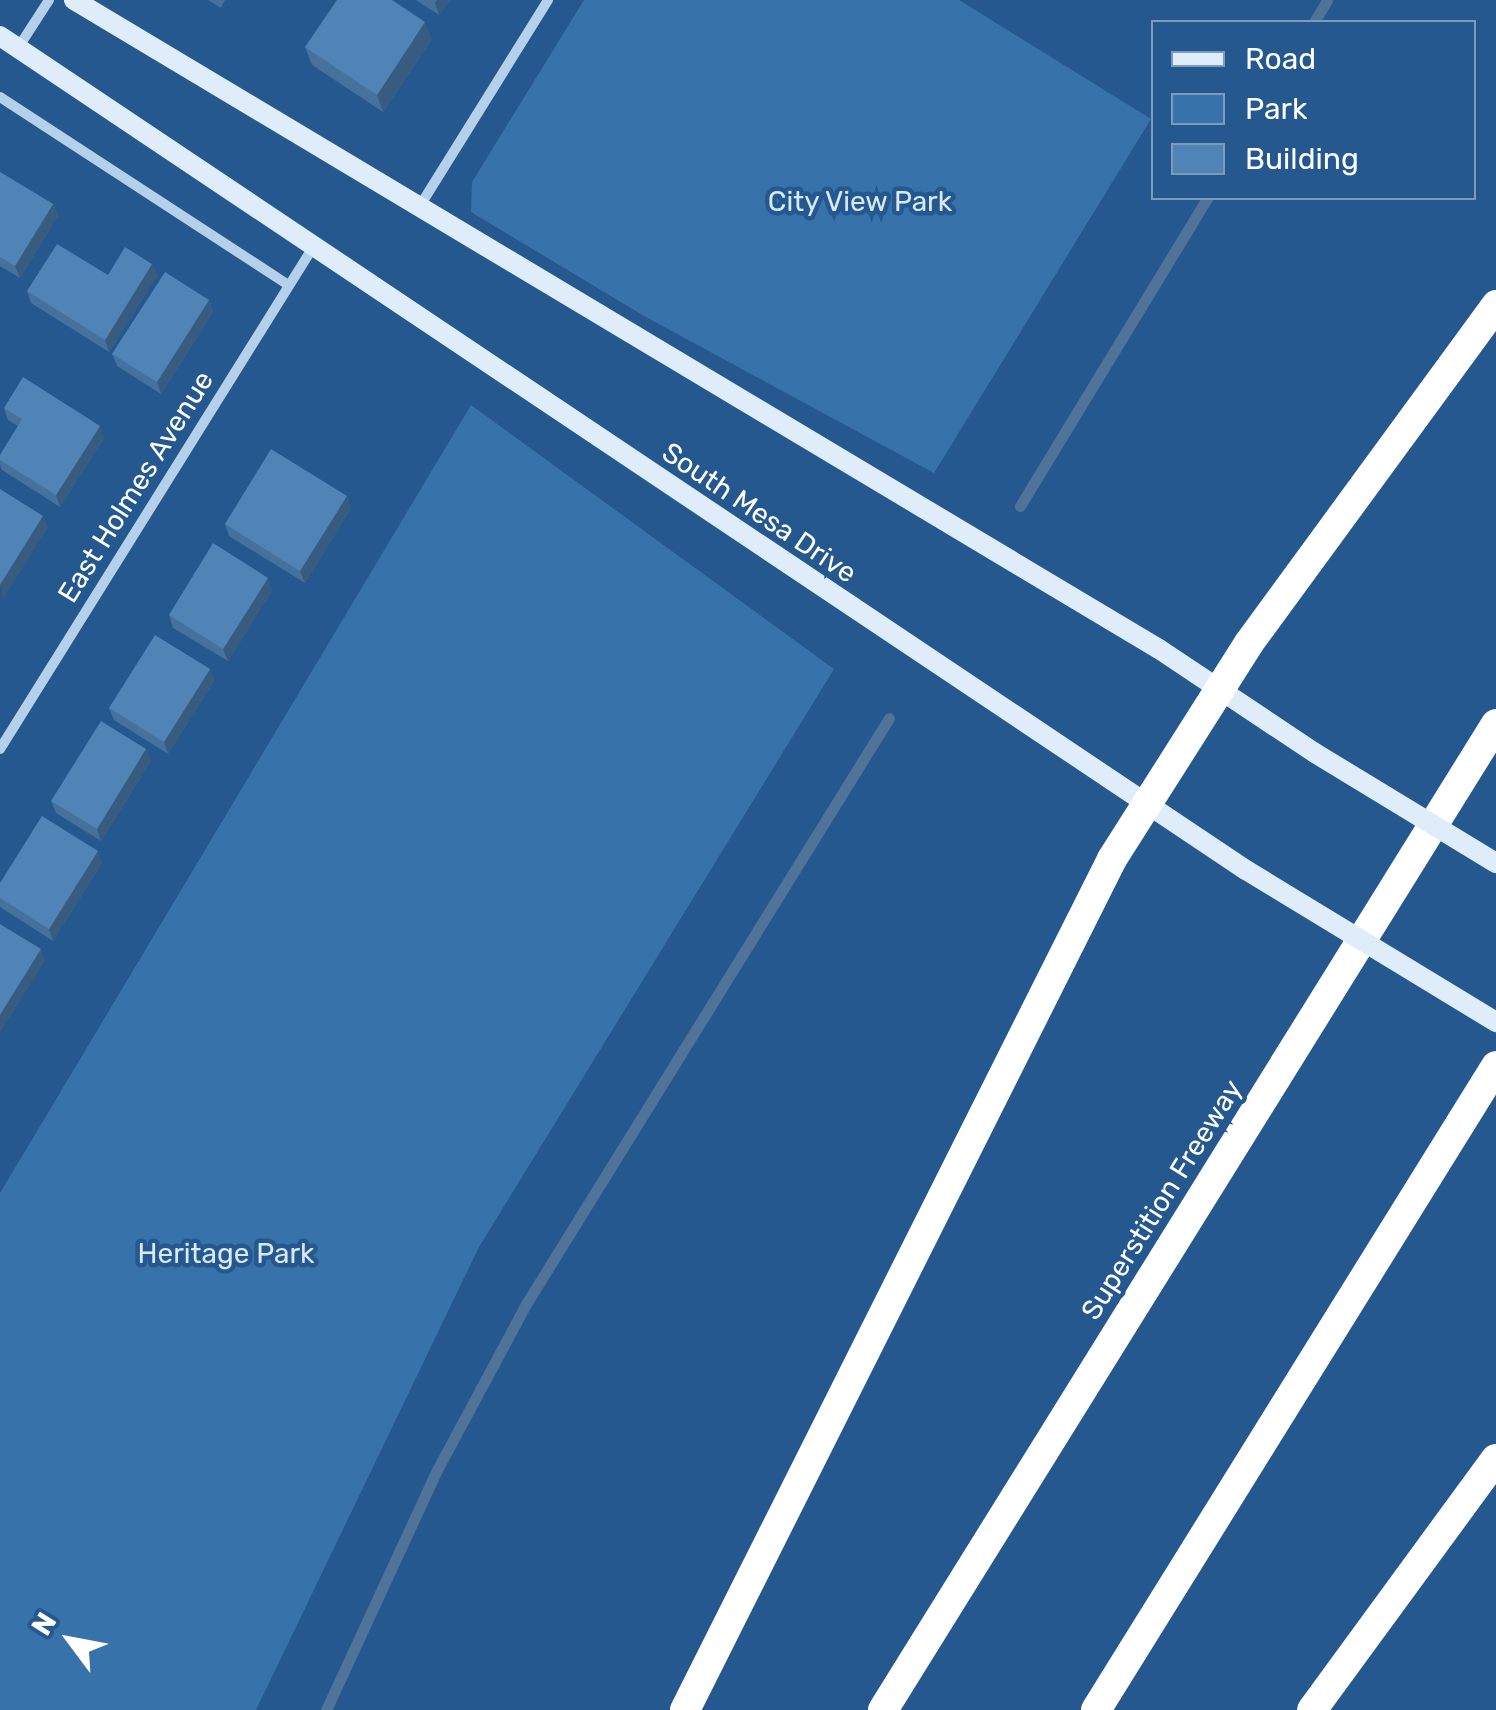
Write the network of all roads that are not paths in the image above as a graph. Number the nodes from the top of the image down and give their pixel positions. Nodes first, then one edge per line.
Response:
1 (49, 0) edge
2 (74, 0) edge
3 (548, 0) edge
4 (9, 42) edge
5 (0, 97) edge
6 (418, 210) junction
7 (312, 249) junction
8 (288, 285) junction
9 (1496, 305) edge
10 (1221, 688) junction
11 (1496, 724) edge
12 (0, 749) edge
13 (1145, 808) junction
14 (1496, 863) edge
15 (1496, 1022) edge
16 (1496, 1066) edge
17 (1496, 1460) edge
18 (685, 1710) edge
19 (883, 1710) edge
20 (1096, 1710) edge
21 (1312, 1710) edge

1 - 4 street
2 - 6 main road
3 - 6 street
4 - 7 main road, South Mesa Drive
5 - 8 street
6 - 10 main road
7 - 8 street, East Holmes Avenue
7 - 13 main road, South Mesa Drive
8 - 12 street, East Holmes Avenue
9 - 10 highway
10 - 13 highway
10 - 14 main road, bridge
11 - 19 highway, Superstition Freeway
13 - 15 main road, South Mesa Drive, bridge
13 - 18 highway
16 - 20 highway
17 - 21 highway

